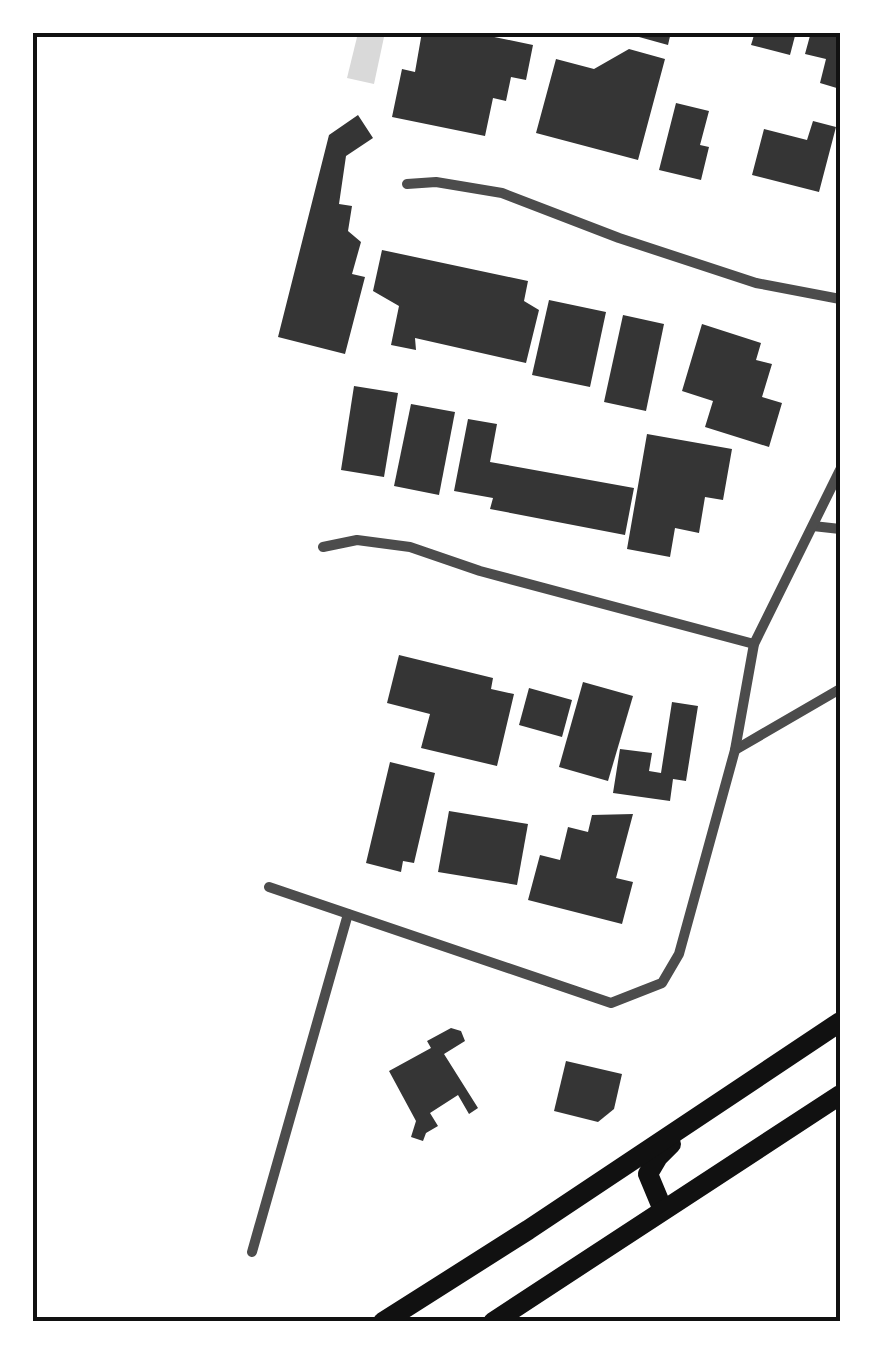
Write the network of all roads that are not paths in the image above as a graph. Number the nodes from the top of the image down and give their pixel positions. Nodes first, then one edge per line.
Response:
1 (407, 184) dead end
2 (840, 299) edge
3 (840, 470) edge
4 (813, 526) junction
5 (840, 528) edge
6 (323, 547) dead end
7 (754, 644) junction
8 (840, 689) edge
9 (735, 750) junction
10 (269, 888) dead end
11 (348, 914) junction
12 (840, 1022) edge
13 (840, 1094) edge
14 (705, 1111) junction
15 (663, 1210) junction
16 (252, 1252) dead end
17 (383, 1322) edge
18 (493, 1322) edge

1 - 2 street
3 - 4 street
4 - 5 street
4 - 7 street
6 - 7 street
7 - 9 street
8 - 9 street
9 - 11 street
10 - 11 street
11 - 16 street
12 - 14 main road
13 - 15 main road
14 - 15 main road
14 - 17 main road
15 - 18 main road

